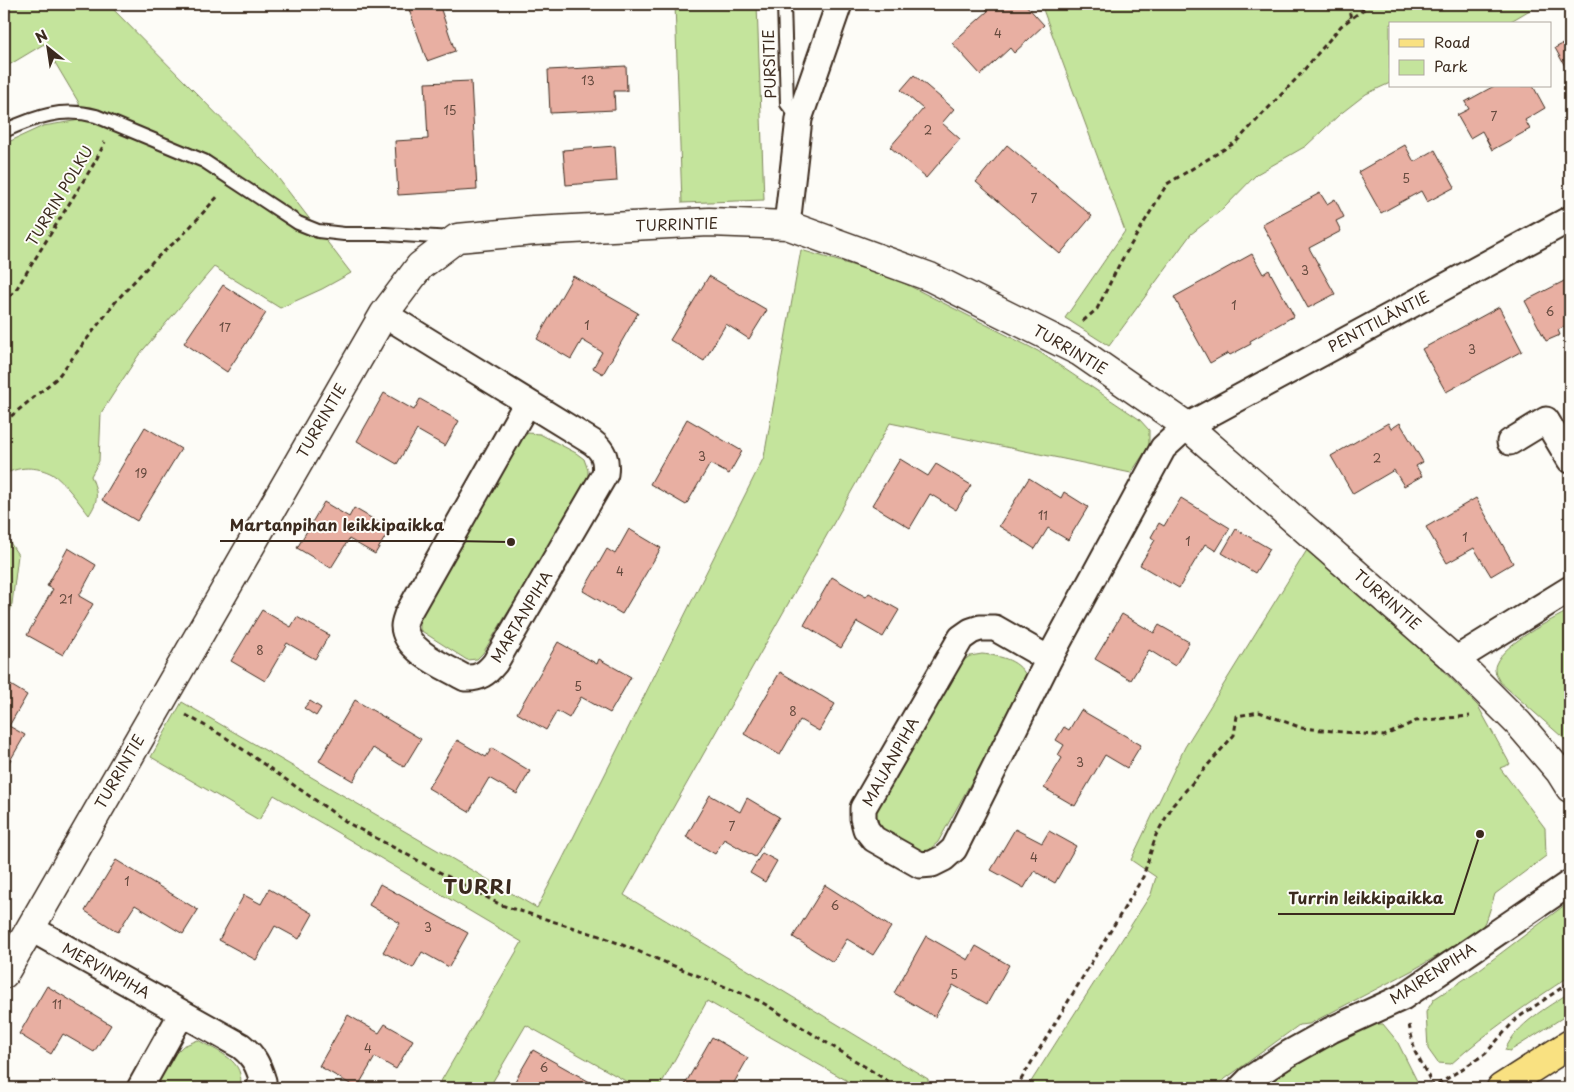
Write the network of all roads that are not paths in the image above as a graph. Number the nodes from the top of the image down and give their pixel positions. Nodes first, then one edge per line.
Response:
1 (784, 4) edge
2 (838, 4) edge
3 (799, 119) junction
4 (4, 131) edge
5 (1570, 218) edge
6 (787, 226) junction
7 (457, 238) junction
8 (384, 314) junction
9 (527, 403) junction
10 (1187, 426) junction
11 (1510, 442) dead end
12 (1570, 460) edge
13 (1570, 589) edge
14 (1049, 659) junction
15 (1455, 660) junction
16 (1570, 788) edge
17 (1570, 883) edge
18 (30, 928) junction
19 (4, 974) edge
20 (182, 1013) junction
21 (1570, 1044) edge
22 (140, 1088) edge
23 (258, 1088) edge
24 (1241, 1088) edge
25 (1501, 1088) edge

1 - 3 lane, PURSITIE
2 - 3 street
3 - 6 street
4 - 7 lane
5 - 10 street, PENTTILÄNTIE
6 - 7 street, TURRINTIE
6 - 10 street, TURRINTIE
7 - 8 street, TURRINTIE
8 - 9 street, MARTANPIHA
8 - 18 street, TURRINTIE
9 - 9 street, MARTANPIHA
10 - 14 street, MAIJANPIHA
10 - 15 street, TURRINTIE
11 - 12 street
13 - 15 street
14 - 14 street, MAIJANPIHA
15 - 16 street, TURRINTIE
17 - 24 street, MAIRENPIHA
18 - 19 street, TURRINTIE
18 - 20 street, MERVINPIHA
20 - 22 street
20 - 23 street, MERVINPIHA
21 - 25 main road

